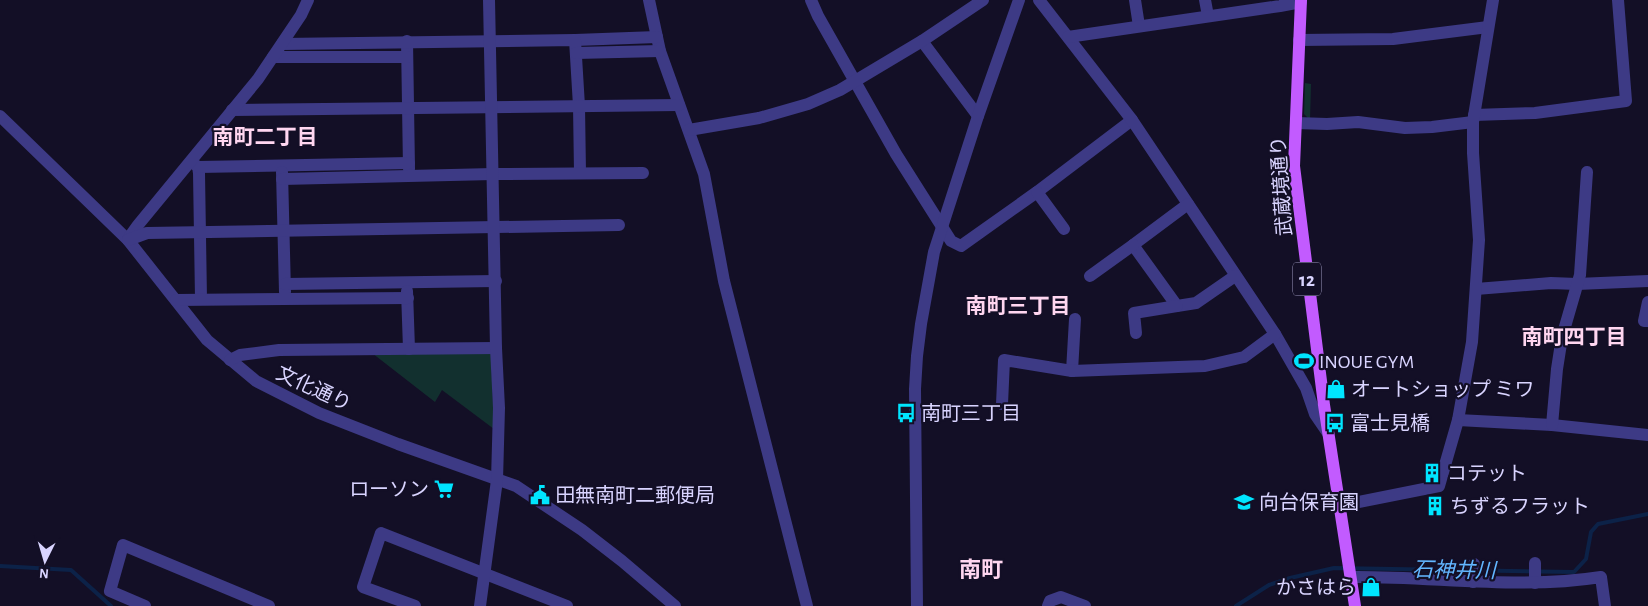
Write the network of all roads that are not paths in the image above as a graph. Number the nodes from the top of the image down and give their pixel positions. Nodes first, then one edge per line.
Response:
1 (308, 0) edge
2 (489, 0) edge
3 (649, 0) edge
4 (811, 0) edge
5 (983, 0) edge
6 (1019, 0) edge
7 (1039, 0) edge
8 (1135, 0) edge
9 (1205, 0) edge
10 (1493, 0) edge
11 (1618, 0) edge
12 (1301, 1) edge
13 (1208, 16) junction
14 (1139, 26) junction
15 (1488, 27) junction
16 (657, 37) junction
17 (1068, 37) junction
18 (490, 40) junction
19 (575, 40) junction
20 (1299, 40) junction
21 (922, 41) junction
22 (407, 42) junction
23 (282, 44) junction
24 (660, 51) junction
25 (576, 53) junction
26 (273, 57) junction
27 (407, 57) junction
28 (855, 82) junction
29 (679, 105) junction
30 (579, 106) junction
31 (491, 107) junction
32 (408, 108) junction
33 (232, 110) junction
34 (0, 116) edge
35 (978, 116) junction
36 (1473, 118) junction
37 (1132, 120) junction
38 (1296, 123) junction
39 (689, 130) junction
40 (409, 163) junction
41 (195, 164) junction
42 (282, 165) junction
43 (1587, 172) dead end
44 (580, 173) junction
45 (643, 173) dead end
46 (493, 174) junction
47 (409, 176) junction
48 (282, 179) junction
49 (1037, 192) junction
50 (1188, 204) junction
51 (619, 225) dead end
52 (494, 227) junction
53 (943, 228) junction
54 (1064, 229) dead end
55 (283, 232) junction
56 (199, 233) junction
57 (128, 240) junction
58 (1133, 245) junction
59 (1090, 276) dead end
60 (1235, 276) junction
61 (496, 281) junction
62 (1648, 281) edge
63 (407, 282) junction
64 (285, 284) junction
65 (1577, 284) junction
66 (1476, 289) junction
67 (408, 298) junction
68 (201, 299) junction
69 (285, 299) junction
70 (176, 300) junction
71 (1648, 302) edge
72 (1177, 306) junction
73 (1075, 319) dead end
74 (1648, 321) edge
75 (1136, 333) dead end
76 (1275, 334) junction
77 (496, 348) junction
78 (409, 349) junction
79 (230, 360) junction
80 (1072, 371) junction
81 (1002, 404) dead end
82 (1458, 420) junction
83 (1552, 425) junction
84 (1328, 433) junction
85 (1648, 435) edge
86 (497, 480) junction
87 (1339, 506) junction
88 (1535, 563) dead end
89 (1474, 564) dead end
90 (484, 573) junction
91 (1350, 574) junction
92 (1473, 582) junction
93 (1535, 582) junction
94 (146, 606) edge
95 (269, 606) edge
96 (415, 606) edge
97 (480, 606) edge
98 (567, 606) edge
99 (674, 606) edge
100 (807, 606) edge
101 (917, 606) edge
102 (1048, 606) edge
103 (1085, 606) edge
104 (1355, 606) edge
105 (1605, 606) edge

1 - 23 street
2 - 18 street
3 - 16 street
4 - 28 street
5 - 21 street
6 - 35 street
7 - 17 street
8 - 14 street
9 - 13 street
10 - 15 street
11 - 36 street
12 - 13 street
12 - 20 main road, 武蔵境通り / 12
13 - 14 street
14 - 17 street
15 - 20 street
15 - 36 street
16 - 19 street
16 - 24 street
17 - 37 street
18 - 19 street
18 - 22 street
18 - 31 street
19 - 25 street
20 - 38 main road, 武蔵境通り / 12
21 - 28 street
21 - 35 street
22 - 23 street
22 - 27 street
23 - 26 street
24 - 25 street
24 - 29 street
25 - 30 street
26 - 27 street
26 - 33 street
27 - 32 street
28 - 39 street
28 - 53 street
29 - 30 street
29 - 39 street
30 - 31 street
30 - 44 street
31 - 32 street
31 - 46 street
32 - 33 street
32 - 40 street
33 - 41 street
34 - 57 street, 文化通り
35 - 53 street
36 - 38 street
36 - 66 street
37 - 49 street
37 - 50 street
38 - 84 main road, 武蔵境通り / 12
39 - 100 street
40 - 42 street
40 - 47 street
41 - 42 street
41 - 56 street
41 - 57 street
42 - 48 street
43 - 65 street
44 - 45 street
44 - 46 street
46 - 47 street
46 - 52 street
47 - 48 street
48 - 55 street
49 - 53 street
49 - 54 street
50 - 58 street
50 - 60 street
51 - 52 street
52 - 55 street
52 - 61 street
53 - 101 street
55 - 56 street
55 - 64 street
56 - 57 street
56 - 68 street
57 - 70 street, 文化通り
58 - 59 street
58 - 72 street
60 - 72 street
60 - 76 street
61 - 63 street
61 - 77 street
62 - 65 street
63 - 64 street
63 - 67 street
64 - 69 street
65 - 66 street
65 - 83 street
66 - 82 street
67 - 69 street
67 - 78 street
68 - 69 street
68 - 70 street
70 - 79 street, 文化通り
71 - 74 street
72 - 75 street
73 - 80 street
76 - 80 street
76 - 84 street
77 - 78 street
77 - 86 street
78 - 79 street
79 - 86 street, 文化通り
80 - 81 street
82 - 83 street
82 - 87 street
83 - 85 street
84 - 87 main road, 武蔵境通り / 12
86 - 90 street
86 - 99 street, 文化通り
87 - 91 main road, 武蔵境通り / 12
88 - 93 street
89 - 92 street
90 - 96 street
90 - 97 street
90 - 98 street
91 - 92 street
91 - 104 main road, 武蔵境通り / 12
92 - 93 street
93 - 105 street
94 - 95 street
102 - 103 street

